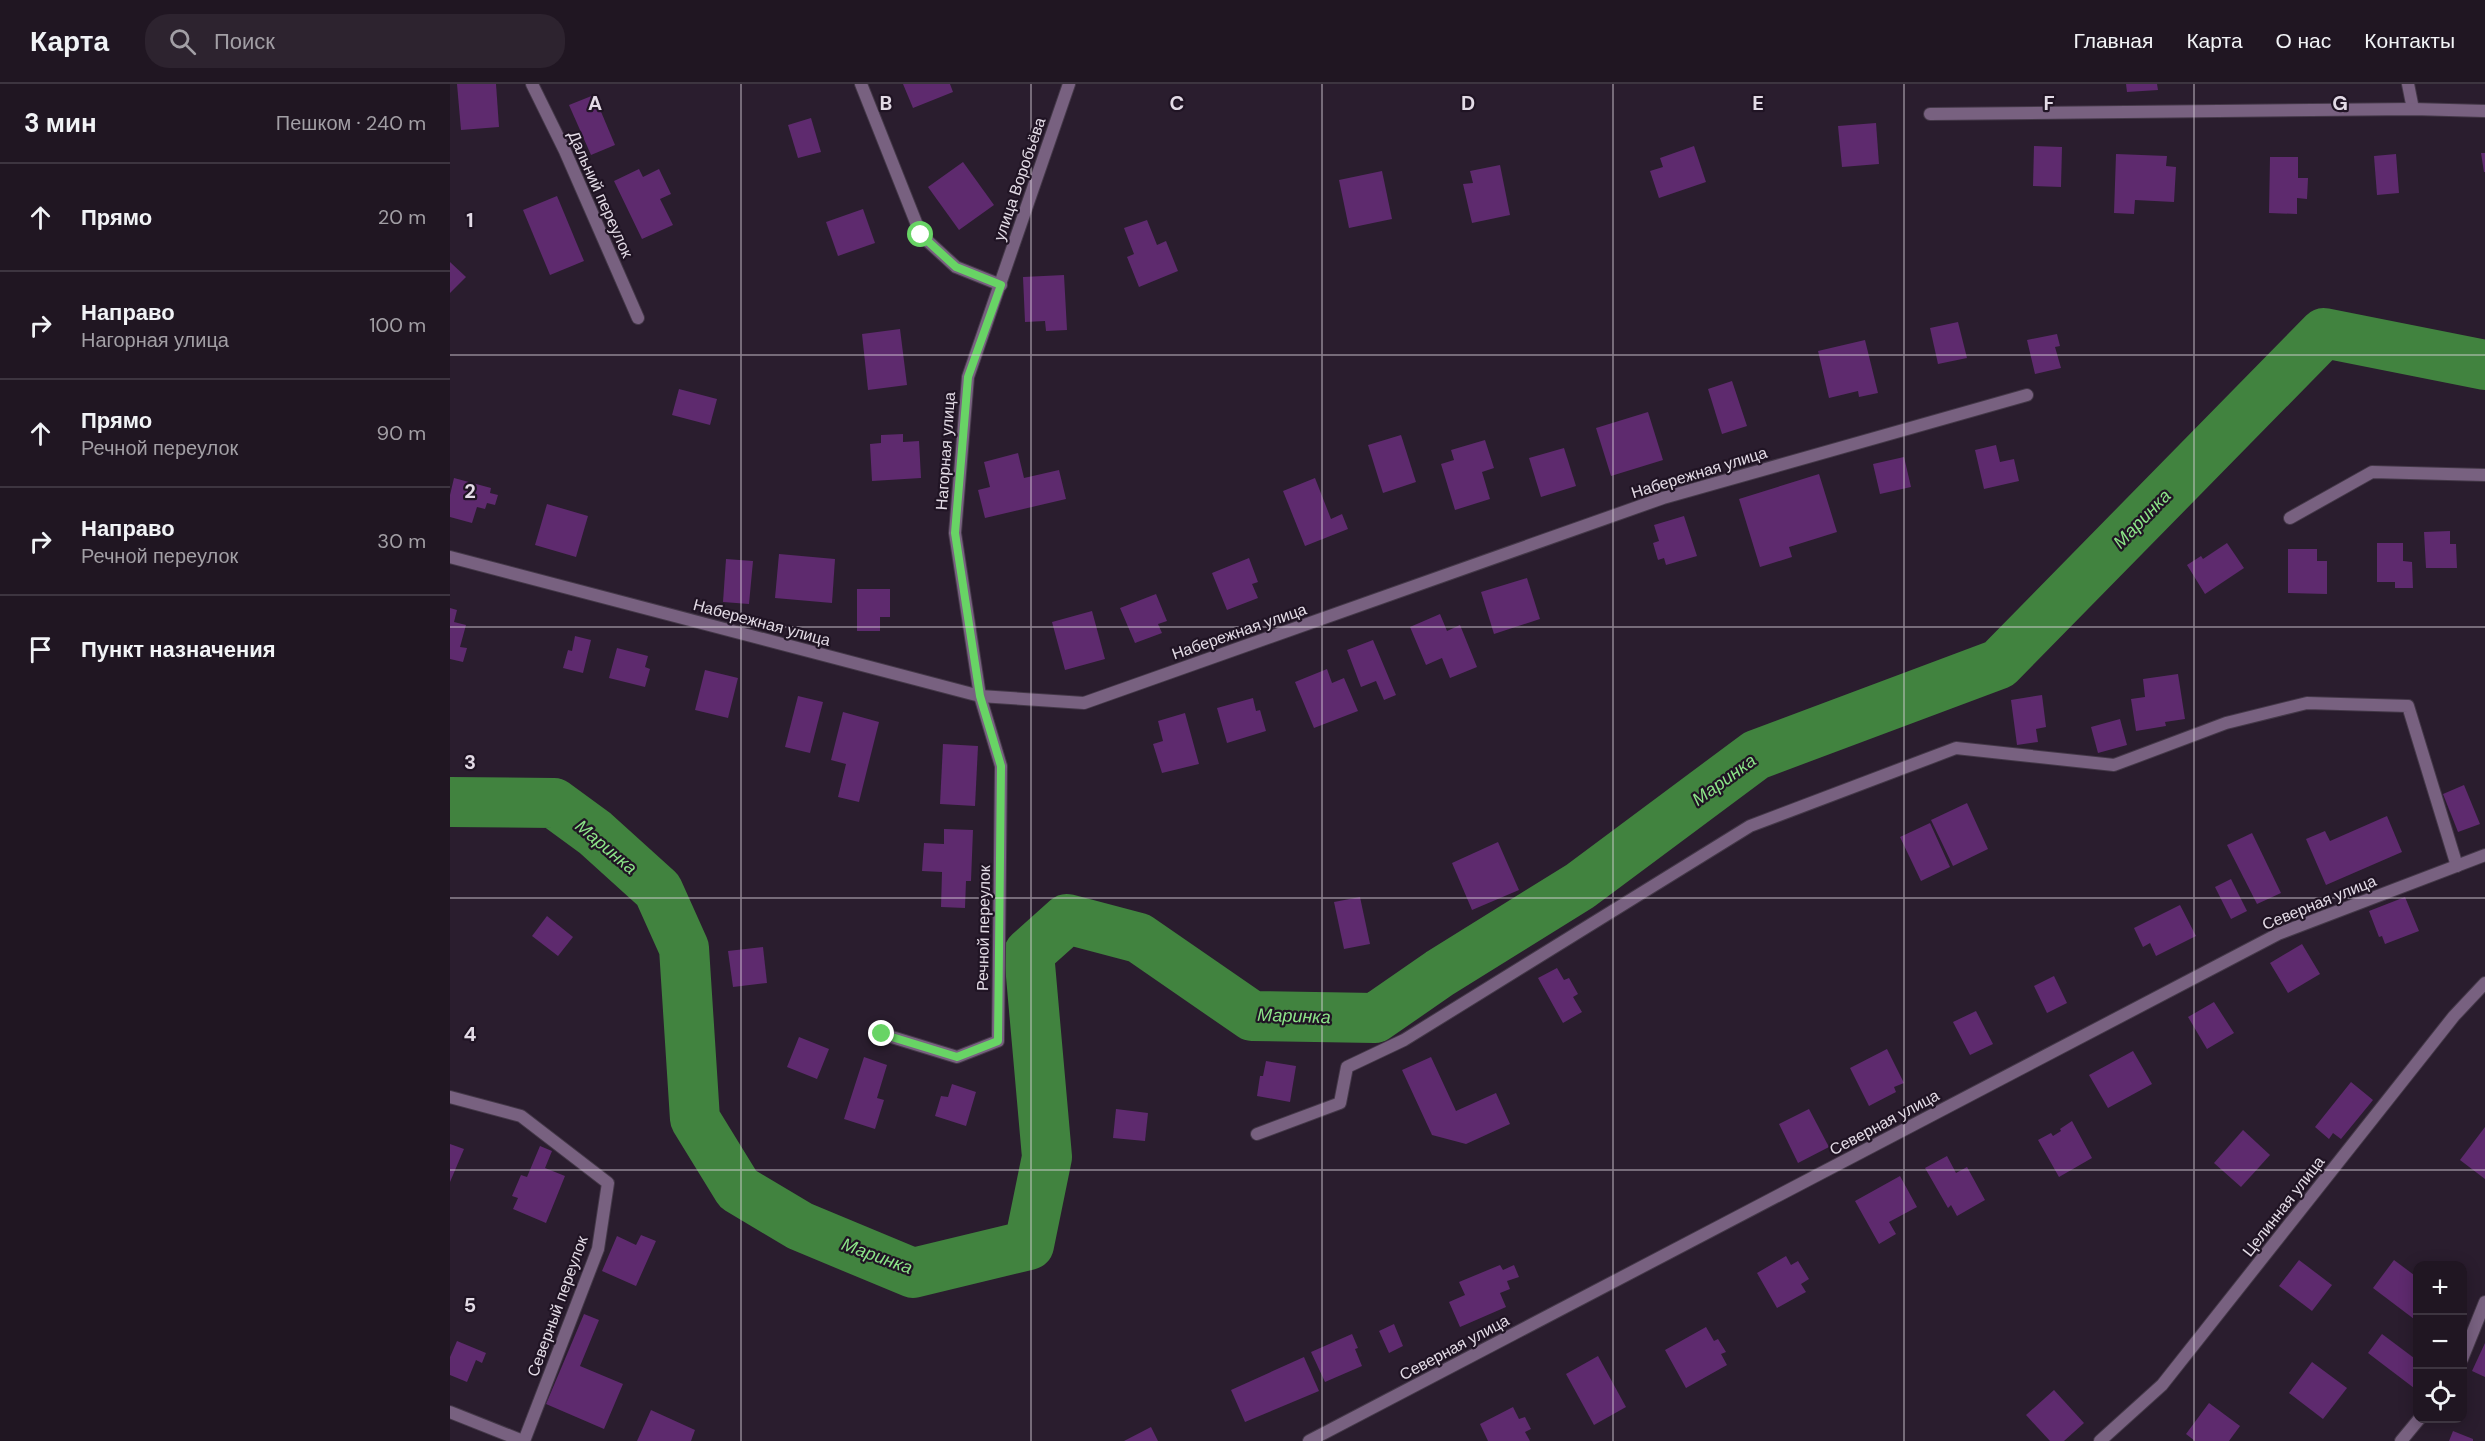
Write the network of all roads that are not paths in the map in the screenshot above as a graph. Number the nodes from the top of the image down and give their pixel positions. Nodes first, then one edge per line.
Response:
1 (532, 84) edge
2 (861, 84) edge
3 (1069, 84) edge
4 (2408, 84) edge
5 (2413, 109) junction
6 (2485, 111) edge
7 (1930, 114) dead end
8 (1001, 285) junction
9 (638, 318) dead end
10 (2027, 395) dead end
11 (2485, 475) edge
12 (2290, 518) dead end
13 (450, 556) edge
14 (980, 696) junction
15 (2485, 855) edge
16 (2457, 866) junction
17 (2485, 983) edge
18 (882, 1034) dead end
19 (450, 1097) edge
20 (1257, 1134) dead end
21 (2485, 1302) edge
22 (2467, 1349) edge
23 (450, 1412) edge
24 (2417, 1423) edge
25 (524, 1441) edge
26 (1309, 1441) edge
27 (2100, 1441) edge
28 (2401, 1441) edge

1 - 9 street, Дальний переулок
2 - 8 street
3 - 8 street, улица Воробьёва
4 - 5 street
5 - 6 street
5 - 7 street
8 - 14 street, Нагорная улица
10 - 14 street, Набережная улица
11 - 12 street
13 - 14 street, Набережная улица
14 - 18 street, Речной переулок
15 - 16 street, Северная улица
16 - 20 street
16 - 26 street, Северная улица
17 - 27 street, Целинная улица
19 - 25 street, Северный переулок
21 - 22 street
23 - 25 street
24 - 28 street

